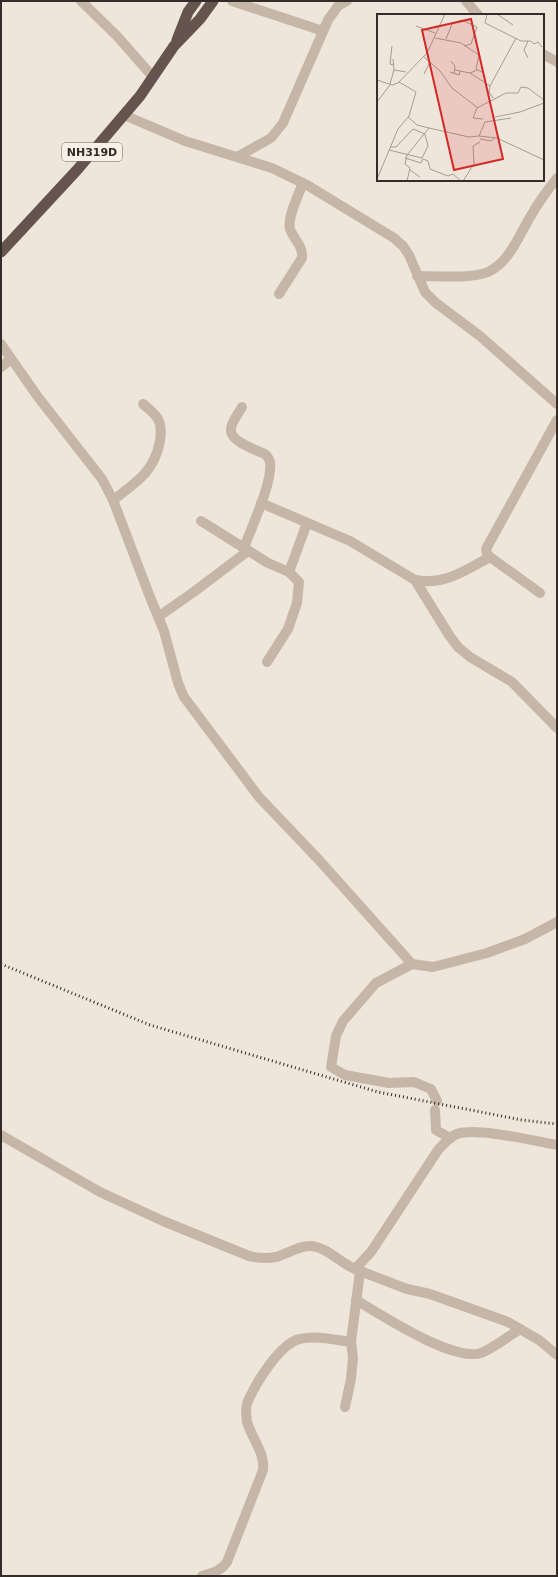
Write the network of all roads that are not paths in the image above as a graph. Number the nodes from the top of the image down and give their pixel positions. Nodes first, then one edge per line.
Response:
1 (81, 1) edge
2 (196, 1) edge
3 (213, 1) edge
4 (232, 1) edge
5 (347, 1) edge
6 (466, 1) edge
7 (477, 14) edge
8 (323, 31) junction
9 (174, 46) junction
10 (544, 55) edge
11 (557, 62) edge
12 (153, 77) junction
13 (124, 115) junction
14 (237, 157) junction
15 (557, 178) edge
16 (303, 183) junction
17 (1, 252) edge
18 (417, 276) junction
19 (280, 294) dead end
20 (1, 344) edge
21 (11, 359) junction
22 (1, 367) edge
23 (143, 404) dead end
24 (557, 404) edge
25 (242, 407) dead end
26 (557, 420) edge
27 (113, 500) junction
28 (261, 503) junction
29 (201, 521) dead end
30 (307, 523) junction
31 (246, 549) junction
32 (490, 557) junction
33 (289, 572) junction
34 (415, 580) junction
35 (540, 593) dead end
36 (158, 617) junction
37 (267, 662) dead end
38 (557, 728) edge
39 (557, 922) edge
40 (412, 964) junction
41 (1, 1135) edge
42 (450, 1138) junction
43 (557, 1145) edge
44 (358, 1270) junction
45 (356, 1300) junction
46 (520, 1329) junction
47 (351, 1342) junction
48 (557, 1355) edge
49 (345, 1406) dead end
50 (202, 1576) edge

1 - 12 street
2 - 9 highway, NH319D
3 - 9 highway, NH319D
4 - 8 street
5 - 8 street
6 - 7 street
8 - 14 street
9 - 12 highway, NH319D
10 - 11 street
12 - 13 highway, NH319D
13 - 14 street
13 - 17 highway, NH319D
14 - 16 street
15 - 18 street
16 - 18 street
16 - 19 street
18 - 24 street
20 - 21 street
21 - 22 street
21 - 27 street
23 - 27 street
25 - 28 street
26 - 32 street
27 - 36 street
28 - 30 street
28 - 31 street
29 - 31 street
30 - 33 street
30 - 34 street
31 - 33 street
31 - 36 street
32 - 34 street
32 - 35 street
33 - 37 street
34 - 38 street
36 - 40 street
39 - 40 street
40 - 42 street
41 - 44 street
42 - 43 street
42 - 44 street
44 - 45 street
44 - 46 street
45 - 46 street
45 - 47 street
46 - 48 street
47 - 49 street
47 - 50 street

